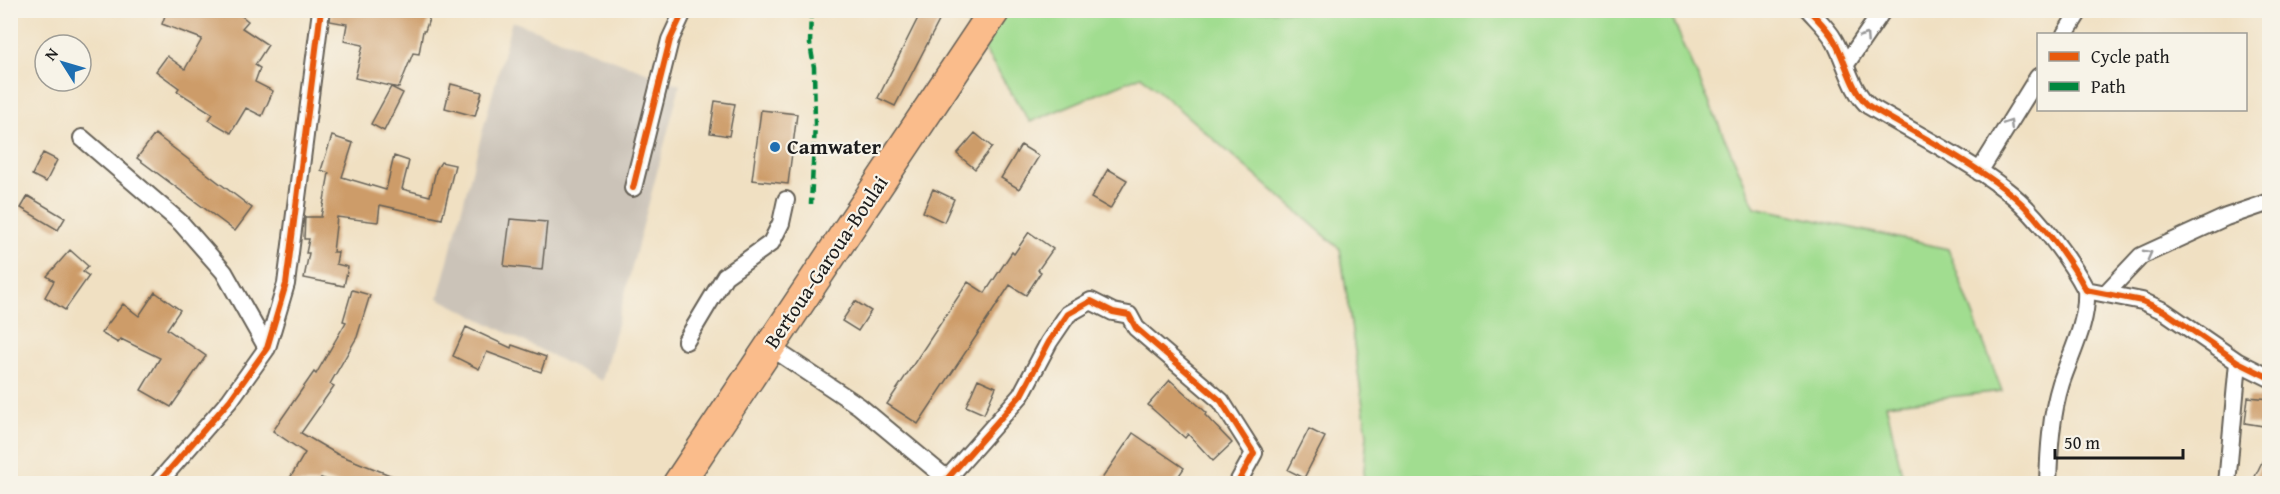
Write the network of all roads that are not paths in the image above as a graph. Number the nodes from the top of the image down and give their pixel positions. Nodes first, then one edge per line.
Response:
1 (321, 10) edge
2 (684, 10) edge
3 (995, 10) edge
4 (1809, 10) edge
5 (1883, 10) edge
6 (2080, 10) edge
7 (2066, 33) edge
8 (1846, 64) junction
9 (2037, 79) edge
10 (82, 138) dead end
11 (1979, 171) junction
12 (633, 188) dead end
13 (786, 200) dead end
14 (2270, 202) edge
15 (2086, 290) junction
16 (2106, 293) junction
17 (686, 341) dead end
18 (770, 346) junction
19 (267, 348) junction
20 (2238, 362) junction
21 (2270, 378) edge
22 (952, 481) edge
23 (156, 483) edge
24 (678, 483) edge
25 (1237, 483) edge
26 (2048, 483) edge
27 (2227, 483) edge

1 - 19 street
2 - 12 street
3 - 18 highway, Bertoua-Garoua-Boulai
4 - 8 street
8 -> 5 street
6 - 7 street
8 - 11 street
11 -> 9 street
10 - 19 street
11 - 15 street
13 - 17 street
16 -> 14 street
15 - 16 street
15 - 26 street
16 - 20 street
18 - 22 street
18 - 24 highway, Bertoua-Garoua-Boulai
19 - 23 street
20 - 21 street
20 - 27 street
22 - 25 street

